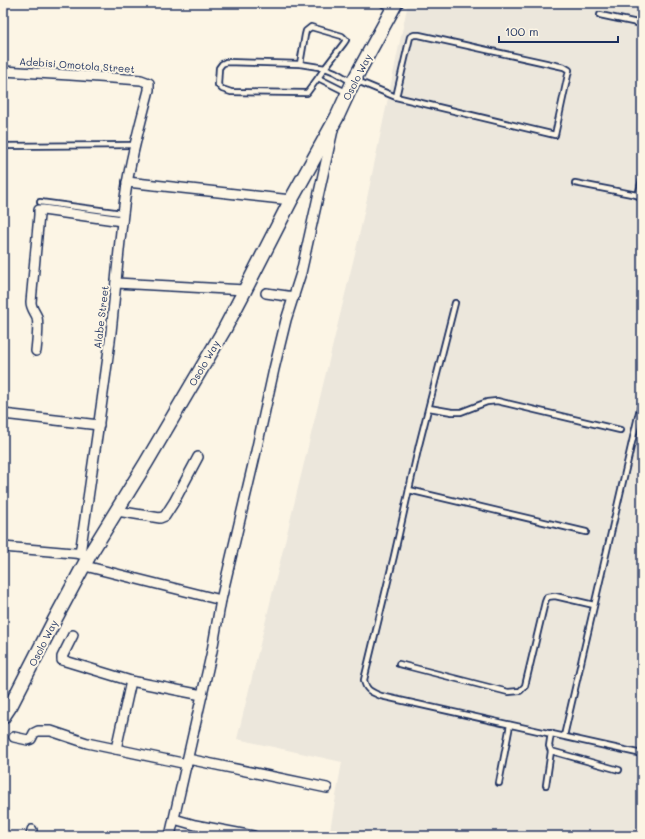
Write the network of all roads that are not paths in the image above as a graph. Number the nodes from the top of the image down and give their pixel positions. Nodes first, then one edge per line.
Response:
1 (392, 3) edge
2 (600, 14) dead end
3 (642, 24) edge
4 (300, 64) junction
5 (325, 68) junction
6 (3, 71) edge
7 (318, 78) junction
8 (149, 83) joint
9 (352, 85) junction
10 (396, 97) junction
11 (336, 117) junction
12 (135, 145) junction
13 (3, 146) edge
14 (642, 179) edge
15 (127, 182) junction
16 (575, 183) dead end
17 (640, 196) edge
18 (291, 200) junction
19 (40, 202) dead end
20 (122, 217) junction
21 (116, 283) junction
22 (245, 290) junction
23 (266, 293) dead end
24 (294, 297) junction
25 (455, 303) dead end
26 (36, 351) dead end
27 (642, 399) edge
28 (429, 408) junction
29 (3, 414) edge
30 (99, 425) junction
31 (620, 430) dead end
32 (198, 457) dead end
33 (409, 490) junction
34 (117, 512) junction
35 (586, 532) dead end
36 (3, 547) edge
37 (85, 558) junction
38 (222, 600) junction
39 (594, 605) junction
40 (73, 635) dead end
41 (399, 664) dead end
42 (131, 681) junction
43 (202, 695) junction
44 (3, 717) edge
45 (510, 724) junction
46 (551, 734) junction
47 (564, 736) junction
48 (14, 737) dead end
49 (116, 749) junction
50 (551, 751) junction
51 (642, 754) edge
52 (187, 762) junction
53 (619, 770) dead end
54 (499, 783) dead end
55 (546, 785) dead end
56 (327, 788) dead end
57 (174, 819) junction
58 (170, 836) edge
59 (253, 836) edge

1 - 9 main road, Osolo Way
2 - 3 lane
4 - 5 lane
4 - 5 lane
4 - 7 lane
5 - 7 lane
5 - 9 lane
6 - 8 street, Adebisi Omotola Street
7 - 9 lane
8 - 12 street, Alabe Street
9 - 10 lane
9 - 11 main road, Osolo Way
10 - 10 lane
11 - 18 main road, Osolo Way
11 - 24 street
12 - 13 lane
12 - 15 street, Alabe Street
14 - 17 lane
15 - 18 street
15 - 20 street, Alabe Street
16 - 17 lane
18 - 22 main road, Osolo Way
19 - 20 lane
20 - 21 street, Alabe Street
20 - 26 street
21 - 22 street
21 - 30 street, Alabe Street
22 - 34 main road, Osolo Way
23 - 24 street
24 - 38 street
25 - 28 lane
27 - 39 lane
28 - 31 lane
28 - 33 lane
29 - 30 street
30 - 37 street, Alabe Street
32 - 34 street
33 - 35 lane
33 - 45 lane
34 - 37 main road, Osolo Way
36 - 37 street
37 - 38 street
37 - 44 main road, Osolo Way
38 - 43 street
39 - 41 lane
39 - 47 lane
40 - 42 street
42 - 43 street
42 - 49 street
43 - 52 street
45 - 46 lane
45 - 54 lane
46 - 47 lane
46 - 50 lane
47 - 51 lane
48 - 49 street
49 - 52 street
50 - 53 lane
50 - 55 lane
52 - 56 street
52 - 57 street
57 - 58 street
57 - 59 street

